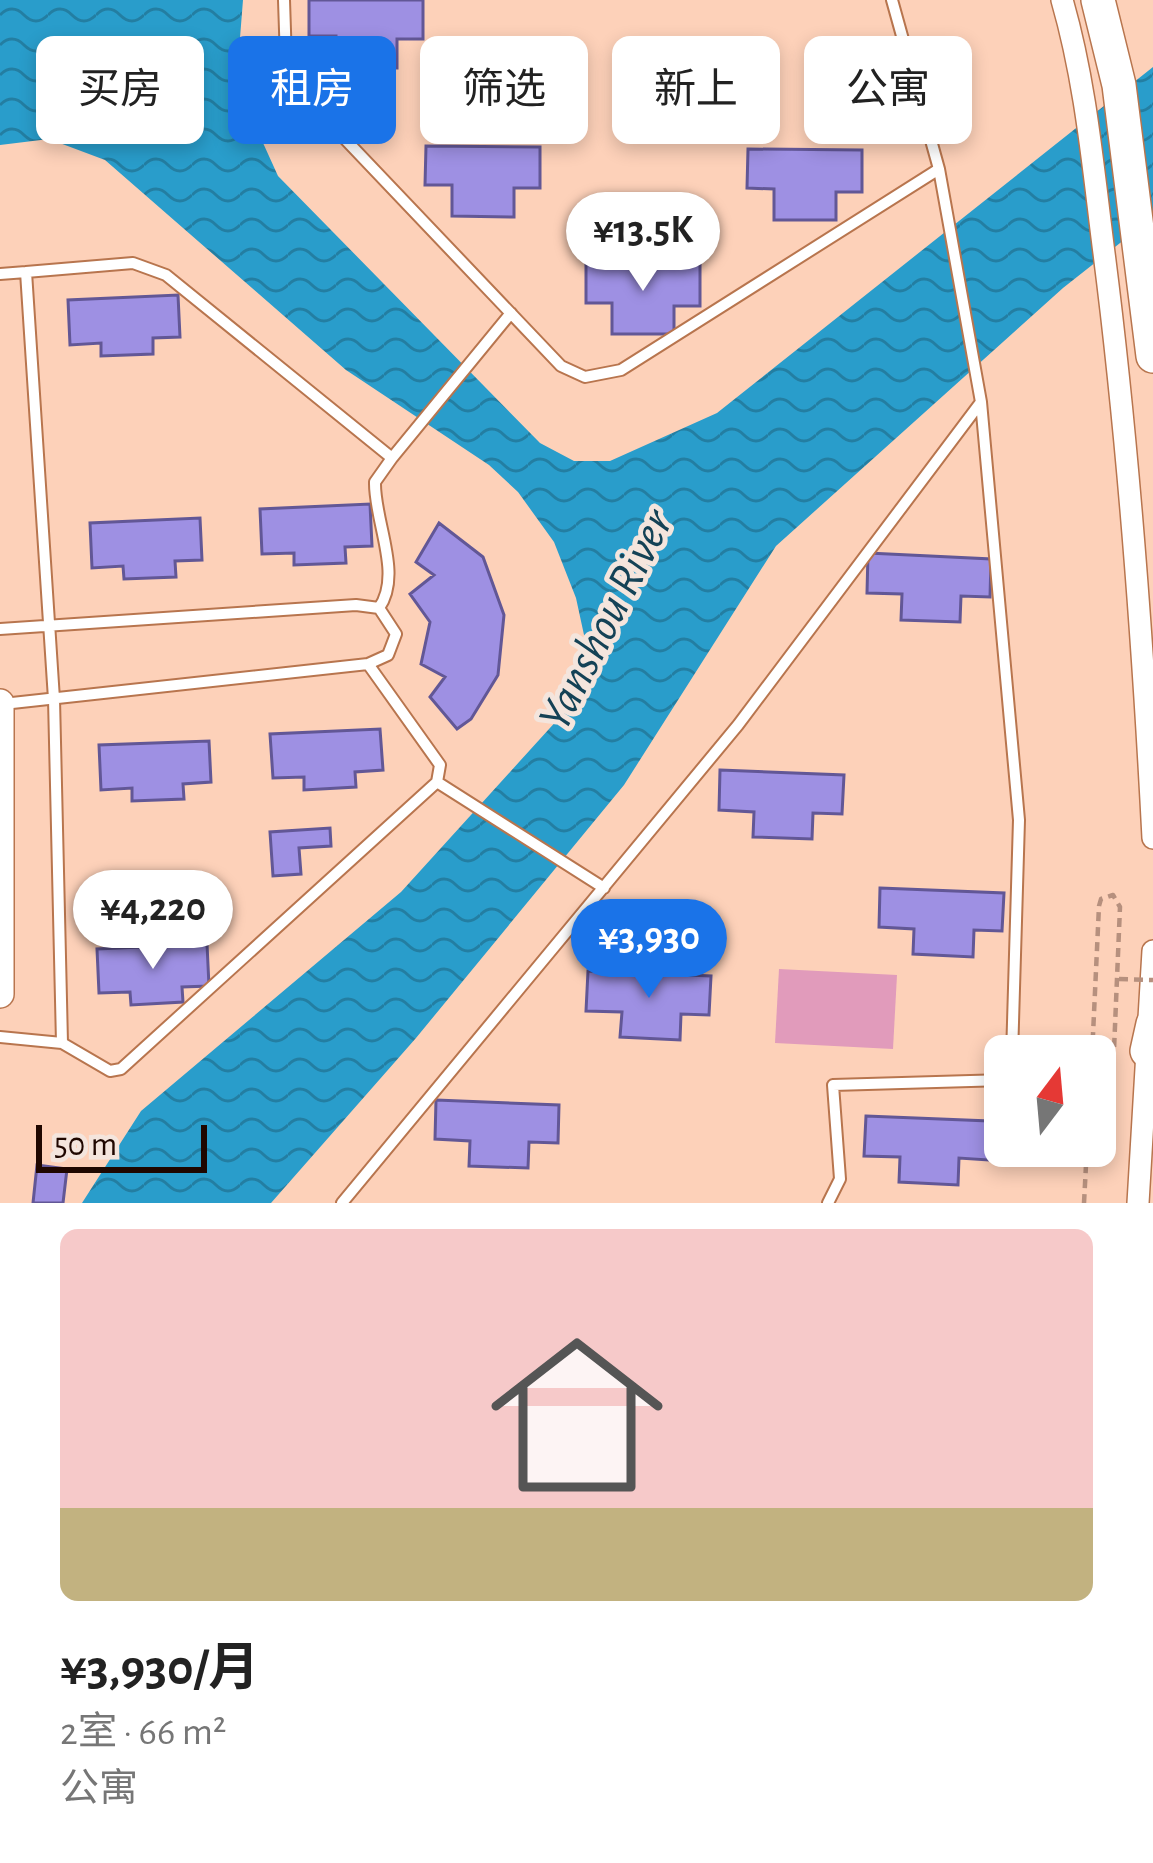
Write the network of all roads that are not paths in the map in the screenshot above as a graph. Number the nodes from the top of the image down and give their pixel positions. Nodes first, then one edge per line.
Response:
1 (284, 0) edge
2 (892, 0) edge
3 (1063, 0) edge
4 (1098, 0) edge
5 (939, 169) junction
6 (26, 272) junction
7 (0, 274) edge
8 (511, 313) junction
9 (1153, 356) edge
10 (981, 402) junction
11 (392, 458) junction
12 (380, 608) junction
13 (50, 626) junction
14 (0, 629) edge
15 (368, 664) junction
16 (54, 699) junction
17 (0, 704) edge
18 (437, 782) junction
19 (1153, 838) edge
20 (604, 887) junction
21 (1153, 951) edge
22 (0, 994) edge
23 (1013, 1035) edge
24 (0, 1037) edge
25 (62, 1042) junction
26 (1138, 1042) edge
27 (984, 1081) edge
28 (342, 1203) edge
29 (828, 1203) edge
30 (1138, 1203) edge

1 - 8 lane
2 - 5 lane
3 - 19 street
4 - 9 main road
5 - 8 lane
5 - 10 lane
6 - 7 lane
6 - 11 lane
6 - 13 lane
8 - 11 lane
10 - 20 lane
10 - 23 lane
11 - 12 lane
12 - 13 lane
12 - 15 lane
13 - 14 lane
13 - 16 lane
15 - 16 lane
15 - 18 lane
16 - 17 lane
16 - 25 lane
17 - 22 street
18 - 20 lane
18 - 25 lane
20 - 28 lane
21 - 26 street
24 - 25 lane
26 - 30 street
27 - 29 lane

